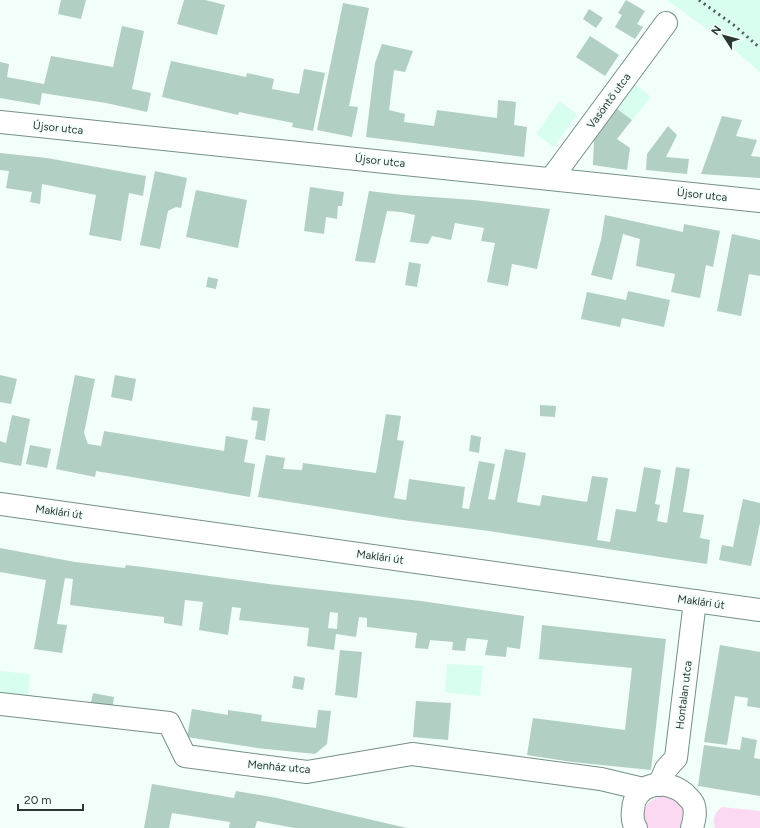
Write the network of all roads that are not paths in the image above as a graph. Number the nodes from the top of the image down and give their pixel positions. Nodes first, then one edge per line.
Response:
1 (666, 23) dead end
2 (0, 122) edge
3 (551, 179) junction
4 (760, 201) edge
5 (0, 504) edge
6 (696, 601) junction
7 (760, 610) edge
8 (0, 704) edge
9 (676, 758) junction
10 (681, 791) junction
11 (645, 792) junction
12 (636, 828) edge
13 (692, 828) edge

1 - 3 street, Vasöntő utca
2 - 3 street, Újsor utca
3 - 4 street, Újsor utca
5 - 6 street, Maklári út
6 - 7 street, Maklári út
6 - 9 street, Hontalan utca
8 - 11 street, Menház utca
9 - 10 street
9 - 11 street
10 - 11 street, Menház utca
10 - 13 street
11 - 12 street

